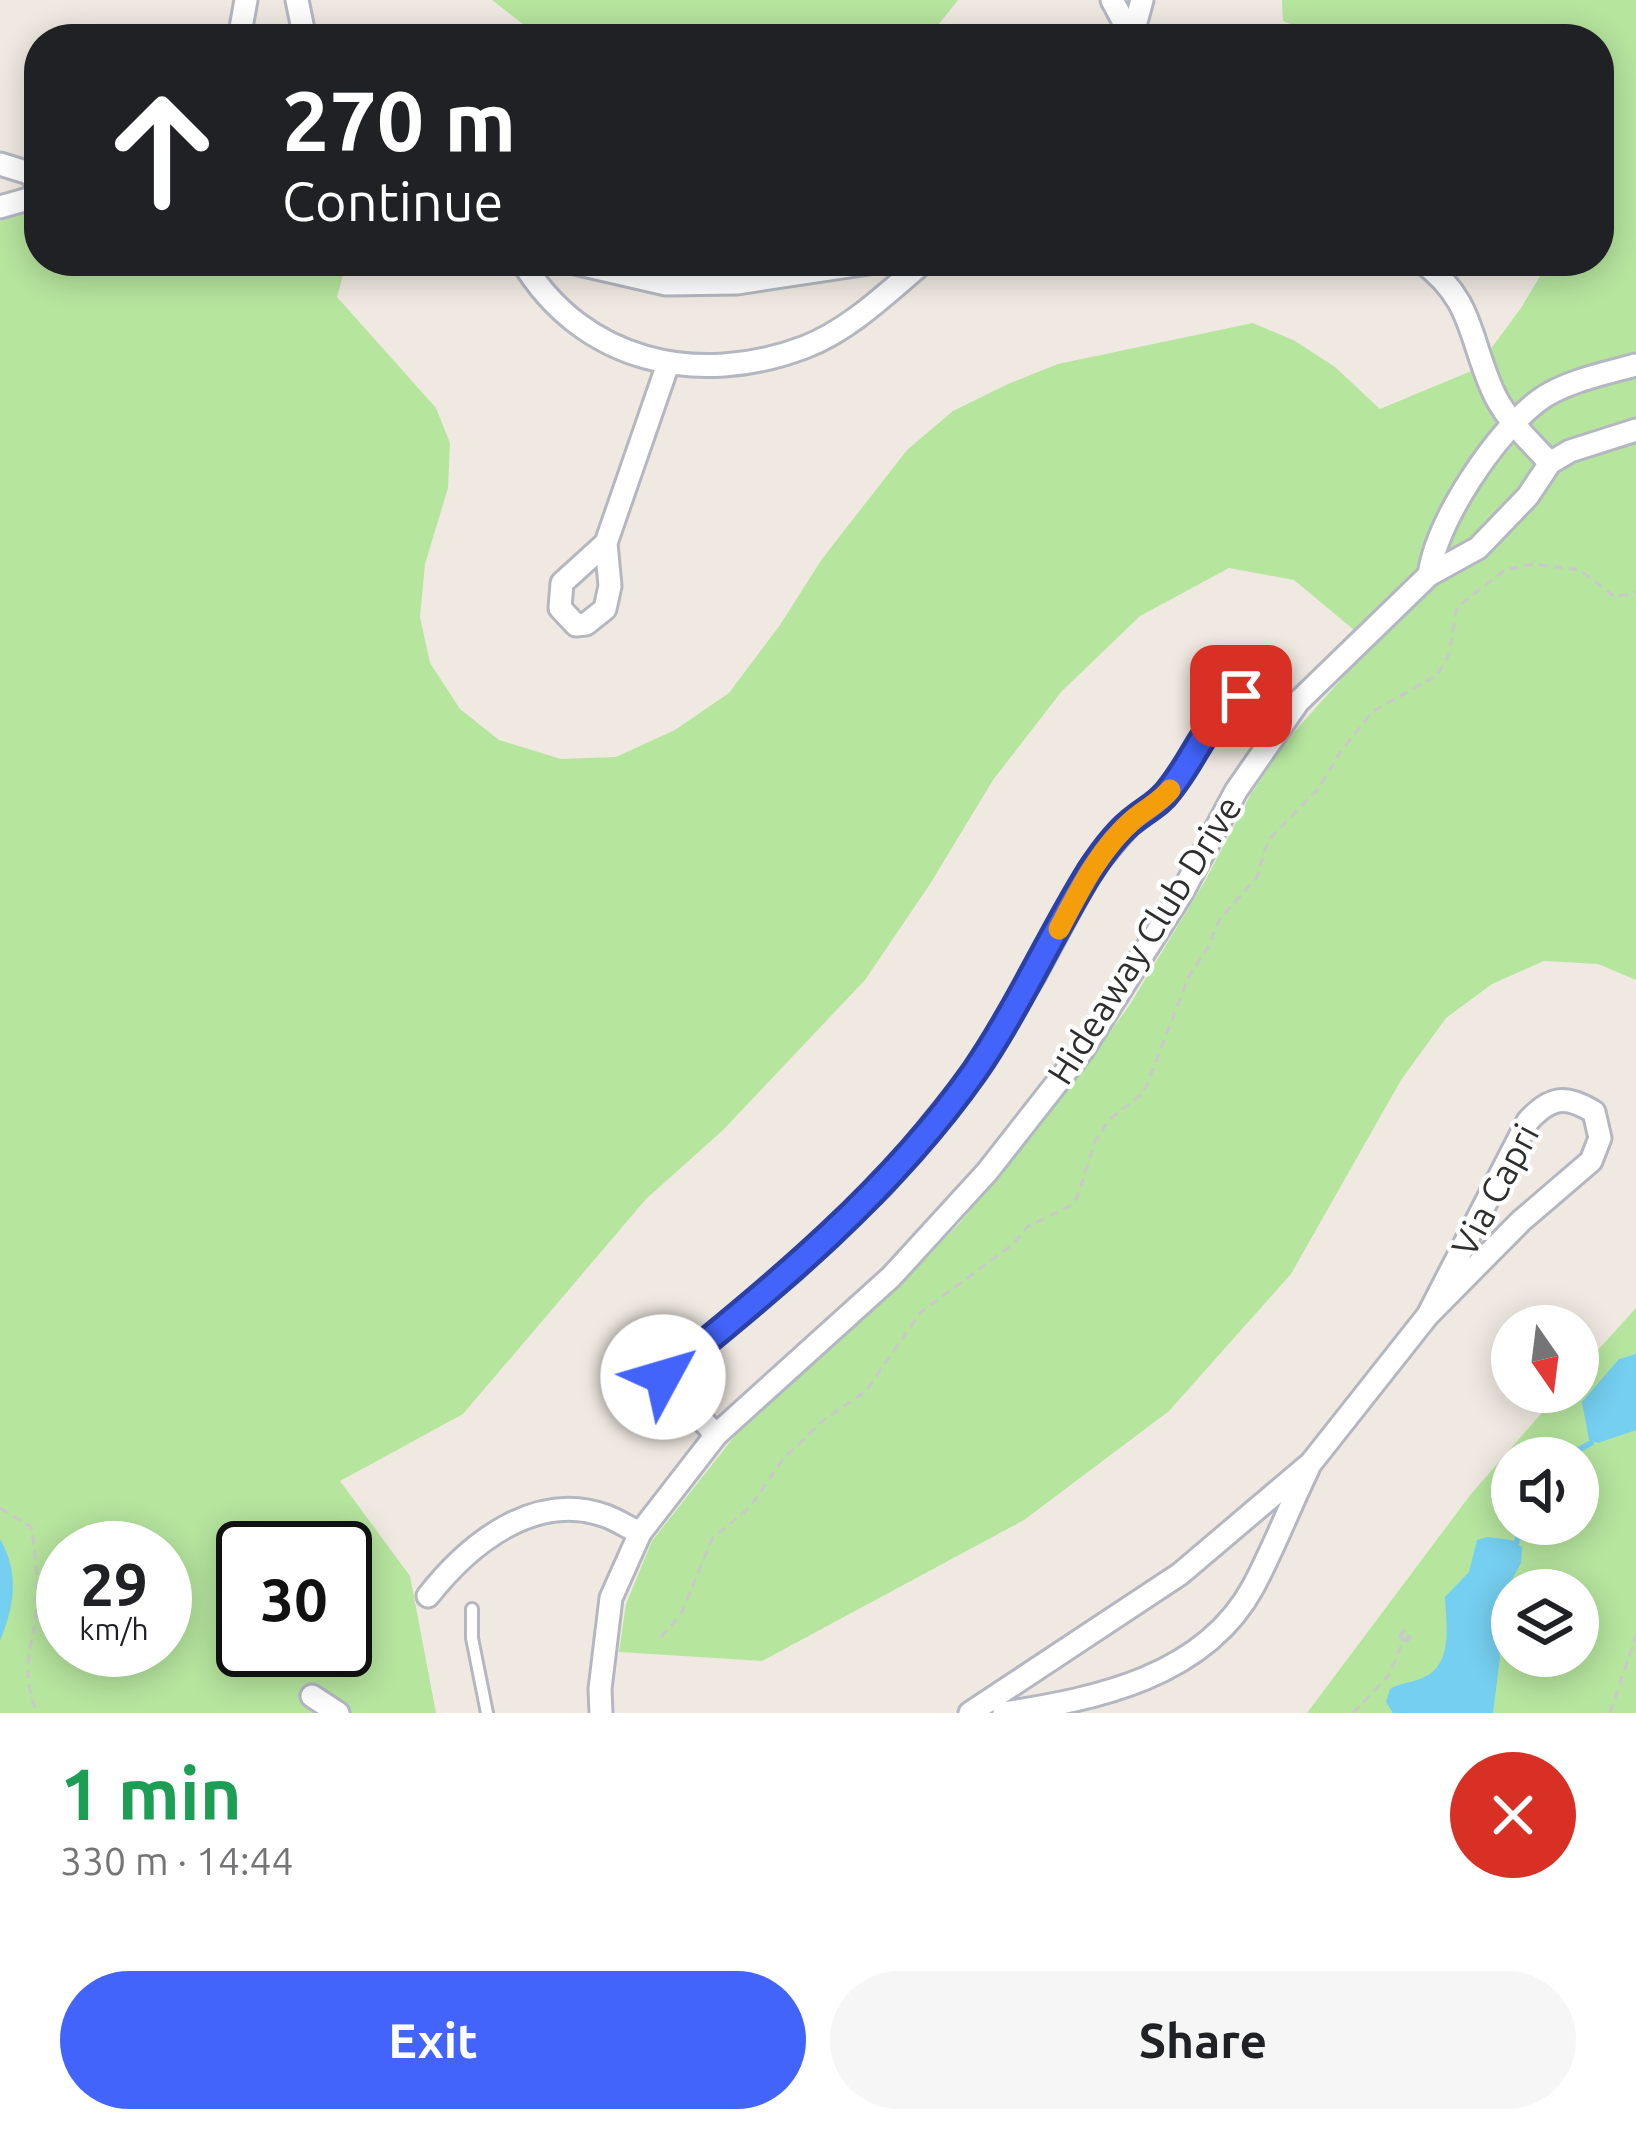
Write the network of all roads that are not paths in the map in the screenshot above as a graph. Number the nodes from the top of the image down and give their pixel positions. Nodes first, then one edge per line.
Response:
1 (530, 276) edge
2 (642, 276) edge
3 (766, 276) edge
4 (907, 276) edge
5 (1441, 276) edge
6 (668, 364) junction
7 (1636, 365) edge
8 (1515, 425) junction
9 (1636, 430) edge
10 (1550, 463) junction
11 (606, 544) dead end
12 (1429, 575) junction
13 (1266, 664) dead end
14 (1135, 818) joint
15 (1428, 1316) junction
16 (716, 1435) junction
17 (1311, 1463) junction
18 (640, 1533) junction
19 (428, 1596) dead end
20 (472, 1609) dead end
21 (312, 1696) dead end
22 (338, 1713) edge
23 (487, 1713) edge
24 (601, 1713) edge
25 (970, 1713) edge
26 (1004, 1713) edge

1 - 6 street
2 - 3 street
4 - 6 street
5 - 8 street
6 - 11 street
7 - 8 street, Hideaway Club Drive
8 - 10 street
8 - 12 street, Hideaway Club Drive
9 - 10 street
10 - 12 street, Hideaway Club Drive
12 - 16 street, Hideaway Club Drive
13 - 14 lane
14 - 16 street
15 - 15 street, Via Capri
15 - 17 street, Via Capri
16 - 18 street, Hideaway Club Drive
17 - 25 street, Via Capri
17 - 26 street, Via Capri
18 - 19 street
18 - 24 street, Hideaway Club Drive
20 - 23 lane
21 - 22 street

